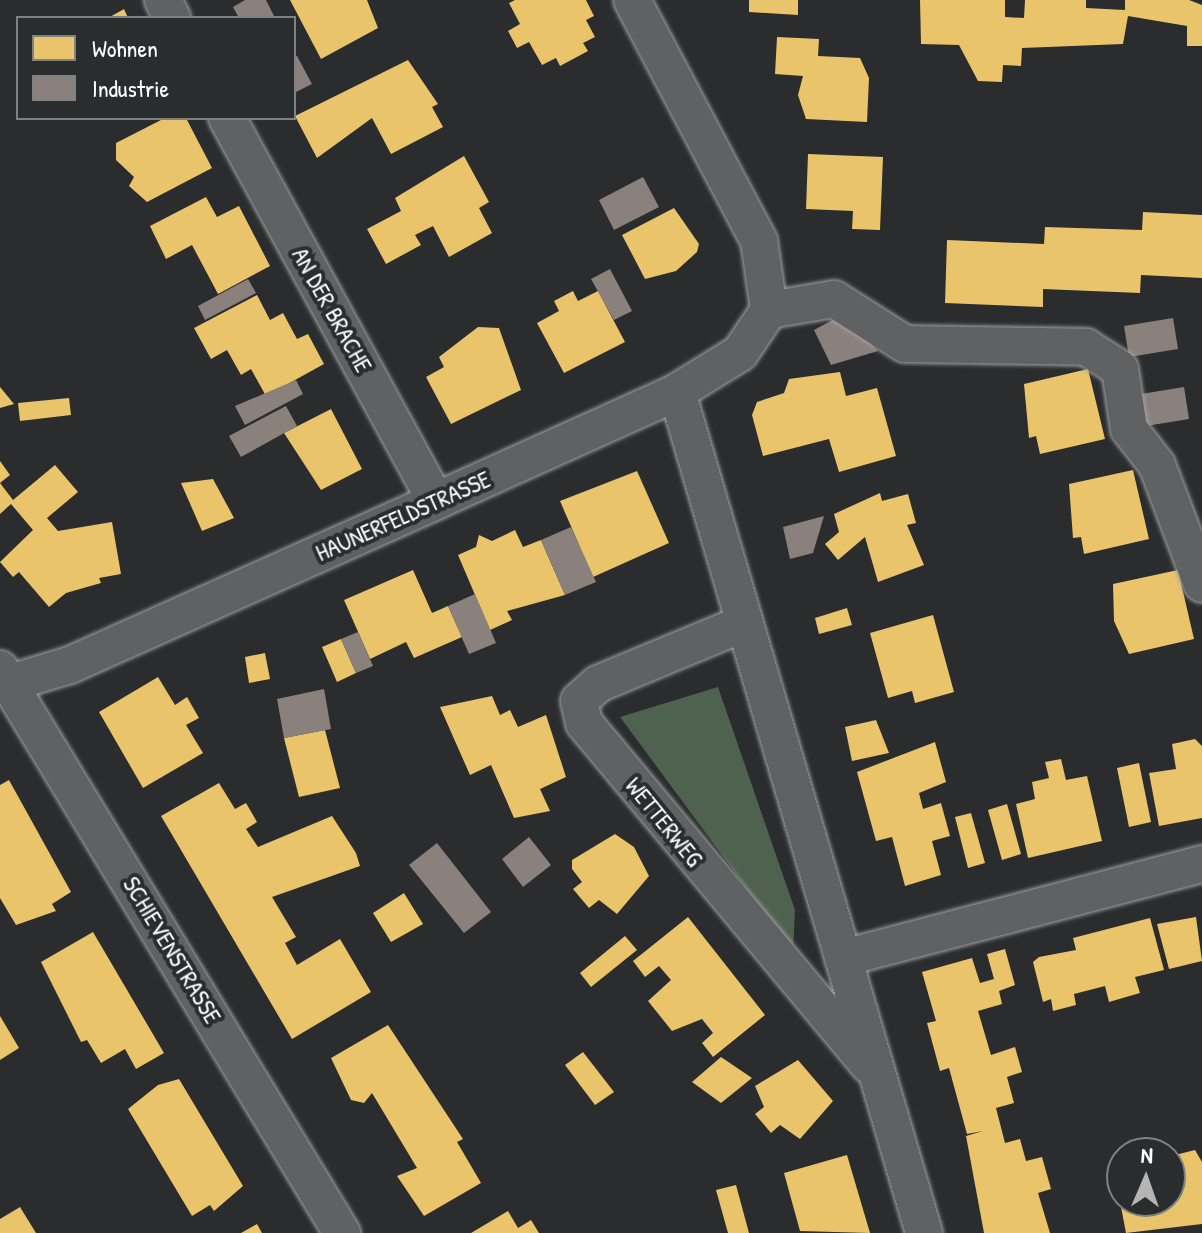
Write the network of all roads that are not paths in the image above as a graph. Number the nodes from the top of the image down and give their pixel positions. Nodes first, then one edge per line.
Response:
1 (632, 0) edge
2 (228, 120) edge
3 (769, 310) junction
4 (677, 392) junction
5 (436, 501) junction
6 (1202, 584) edge
7 (742, 624) junction
8 (4, 679) edge
9 (1202, 864) edge
10 (843, 958) junction
11 (878, 1075) junction
12 (342, 1233) edge
13 (924, 1233) edge

1 - 3 street
2 - 5 street, AN DER BRACHE
3 - 4 street, HAUNERFELDSTRASSE
3 - 6 street
4 - 5 street, HAUNERFELDSTRASSE
4 - 7 street, WETTERWEG
5 - 8 street, HAUNERFELDSTRASSE
7 - 10 street, WETTERWEG
7 - 11 street, WETTERWEG
8 - 12 street, SCHIEVENSTRASSE
9 - 10 street
10 - 11 street, WETTERWEG
11 - 13 street, WETTERWEG

